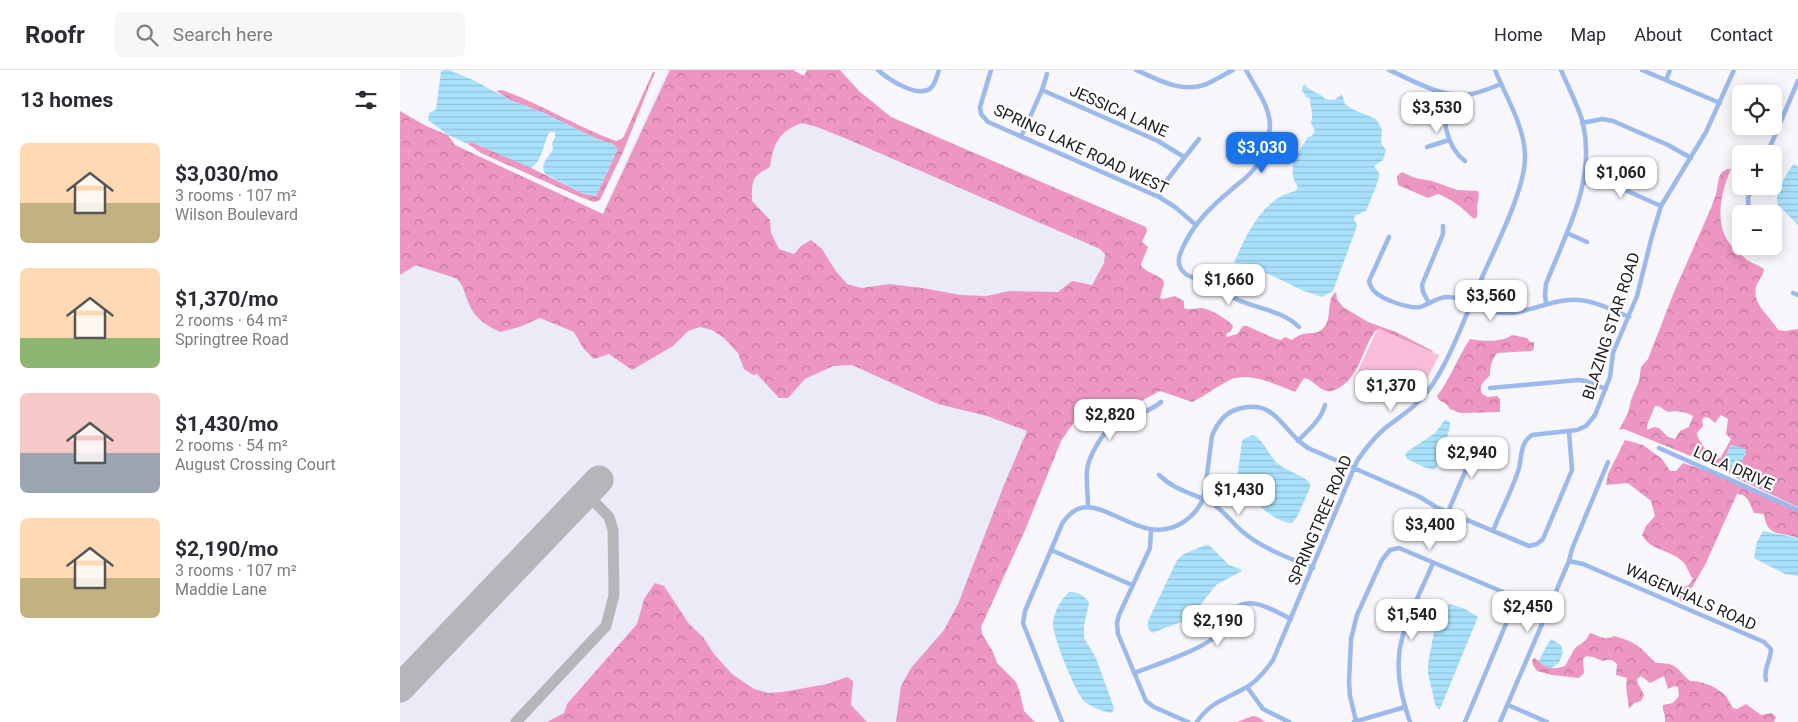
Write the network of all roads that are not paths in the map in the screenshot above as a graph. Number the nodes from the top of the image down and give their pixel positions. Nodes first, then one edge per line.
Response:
1 (878, 70) edge
2 (938, 70) edge
3 (991, 70) edge
4 (1136, 70) edge
5 (1233, 70) edge
6 (1246, 70) edge
7 (1389, 70) edge
8 (1495, 70) edge
9 (1561, 70) edge
10 (1642, 70) edge
11 (1670, 70) edge
12 (1734, 70) edge
13 (884, 72) edge
14 (1047, 74) dead end
15 (1666, 80) junction
16 (1798, 81) edge
17 (1501, 84) junction
18 (1042, 90) junction
19 (1445, 93) junction
20 (1720, 103) junction
21 (1582, 123) junction
22 (1021, 137) junction
23 (1199, 139) dead end
24 (1449, 140) junction
25 (1771, 145) edge
26 (1427, 148) dead end
27 (1184, 158) junction
28 (1691, 158) junction
29 (1465, 161) dead end
30 (1584, 182) junction
31 (1159, 197) junction
32 (1661, 206) junction
33 (1196, 225) junction
34 (1443, 226) dead end
35 (1567, 233) junction
36 (1389, 237) dead end
37 (1587, 242) dead end
38 (1429, 303) junction
39 (1470, 304) junction
40 (1546, 304) junction
41 (1628, 317) junction
42 (1299, 327) dead end
43 (1490, 388) dead end
44 (1606, 389) junction
45 (1162, 402) dead end
46 (1325, 405) dead end
47 (1569, 432) junction
48 (1298, 441) junction
49 (1473, 441) dead end
50 (1659, 448) dead end
51 (1608, 462) dead end
52 (1354, 469) junction
53 (1159, 475) dead end
54 (1203, 499) junction
55 (1088, 506) junction
56 (1798, 510) edge
57 (1448, 512) junction
58 (1151, 530) junction
59 (1493, 531) junction
60 (1051, 550) junction
61 (1569, 561) junction
62 (1433, 563) junction
63 (1313, 568) junction
64 (1132, 585) junction
65 (1291, 619) junction
66 (1134, 673) junction
67 (1766, 680) dead end
68 (1248, 687) junction
69 (1508, 705) junction
70 (1405, 707) junction
71 (1062, 722) edge
72 (1188, 722) edge
73 (1197, 722) edge
74 (1289, 722) edge
75 (1355, 722) edge
76 (1410, 722) edge
77 (1465, 722) edge
78 (1500, 722) edge
79 (1547, 722) edge

1 - 13 street
2 - 13 street
3 - 22 street, SPRING LAKE ROAD WEST
4 - 5 street
6 - 33 street
7 - 19 street
8 - 17 street, SPRINGTREE ROAD
9 - 21 street
10 - 15 street
11 - 15 street
12 - 20 street, BLAZING STAR ROAD
14 - 18 street
15 - 20 street
16 - 25 street
17 - 19 street
17 - 39 street, SPRINGTREE ROAD
18 - 22 street
18 - 27 street, JESSICA LANE
19 - 24 street
20 - 28 street, BLAZING STAR ROAD
21 - 28 street
21 - 30 street
22 - 31 street, SPRING LAKE ROAD WEST
23 - 27 street
24 - 26 street
24 - 29 street
27 - 31 street
28 - 32 street, BLAZING STAR ROAD
30 - 32 street
30 - 35 street
31 - 33 street, SPRING LAKE ROAD WEST
32 - 41 street, BLAZING STAR ROAD
33 - 42 street
34 - 38 street
35 - 37 street
35 - 40 street
36 - 38 street
38 - 39 street
39 - 40 street
39 - 52 street, SPRINGTREE ROAD
40 - 41 street
41 - 44 street, BLAZING STAR ROAD
43 - 44 street
44 - 47 street, BLAZING STAR ROAD
45 - 55 street
46 - 48 street
47 - 59 street
47 - 59 street
48 - 52 street
48 - 54 street
49 - 57 street
50 - 56 street, LOLA DRIVE
51 - 61 street
52 - 57 street
52 - 63 street, SPRINGTREE ROAD
53 - 54 street
54 - 58 street
54 - 63 street
55 - 58 street
55 - 60 street
57 - 59 street
58 - 64 street
60 - 64 street
60 - 71 street
61 - 67 street, WAGENHALS ROAD
61 - 69 street
62 - 70 street
62 - 75 street
62 - 77 street
63 - 65 street, SPRINGTREE ROAD
64 - 66 street
65 - 66 street
65 - 68 street, SPRINGTREE ROAD
66 - 72 street
68 - 73 street, SPRINGTREE ROAD
68 - 74 street
69 - 78 street
69 - 79 street
70 - 75 street
70 - 76 street

